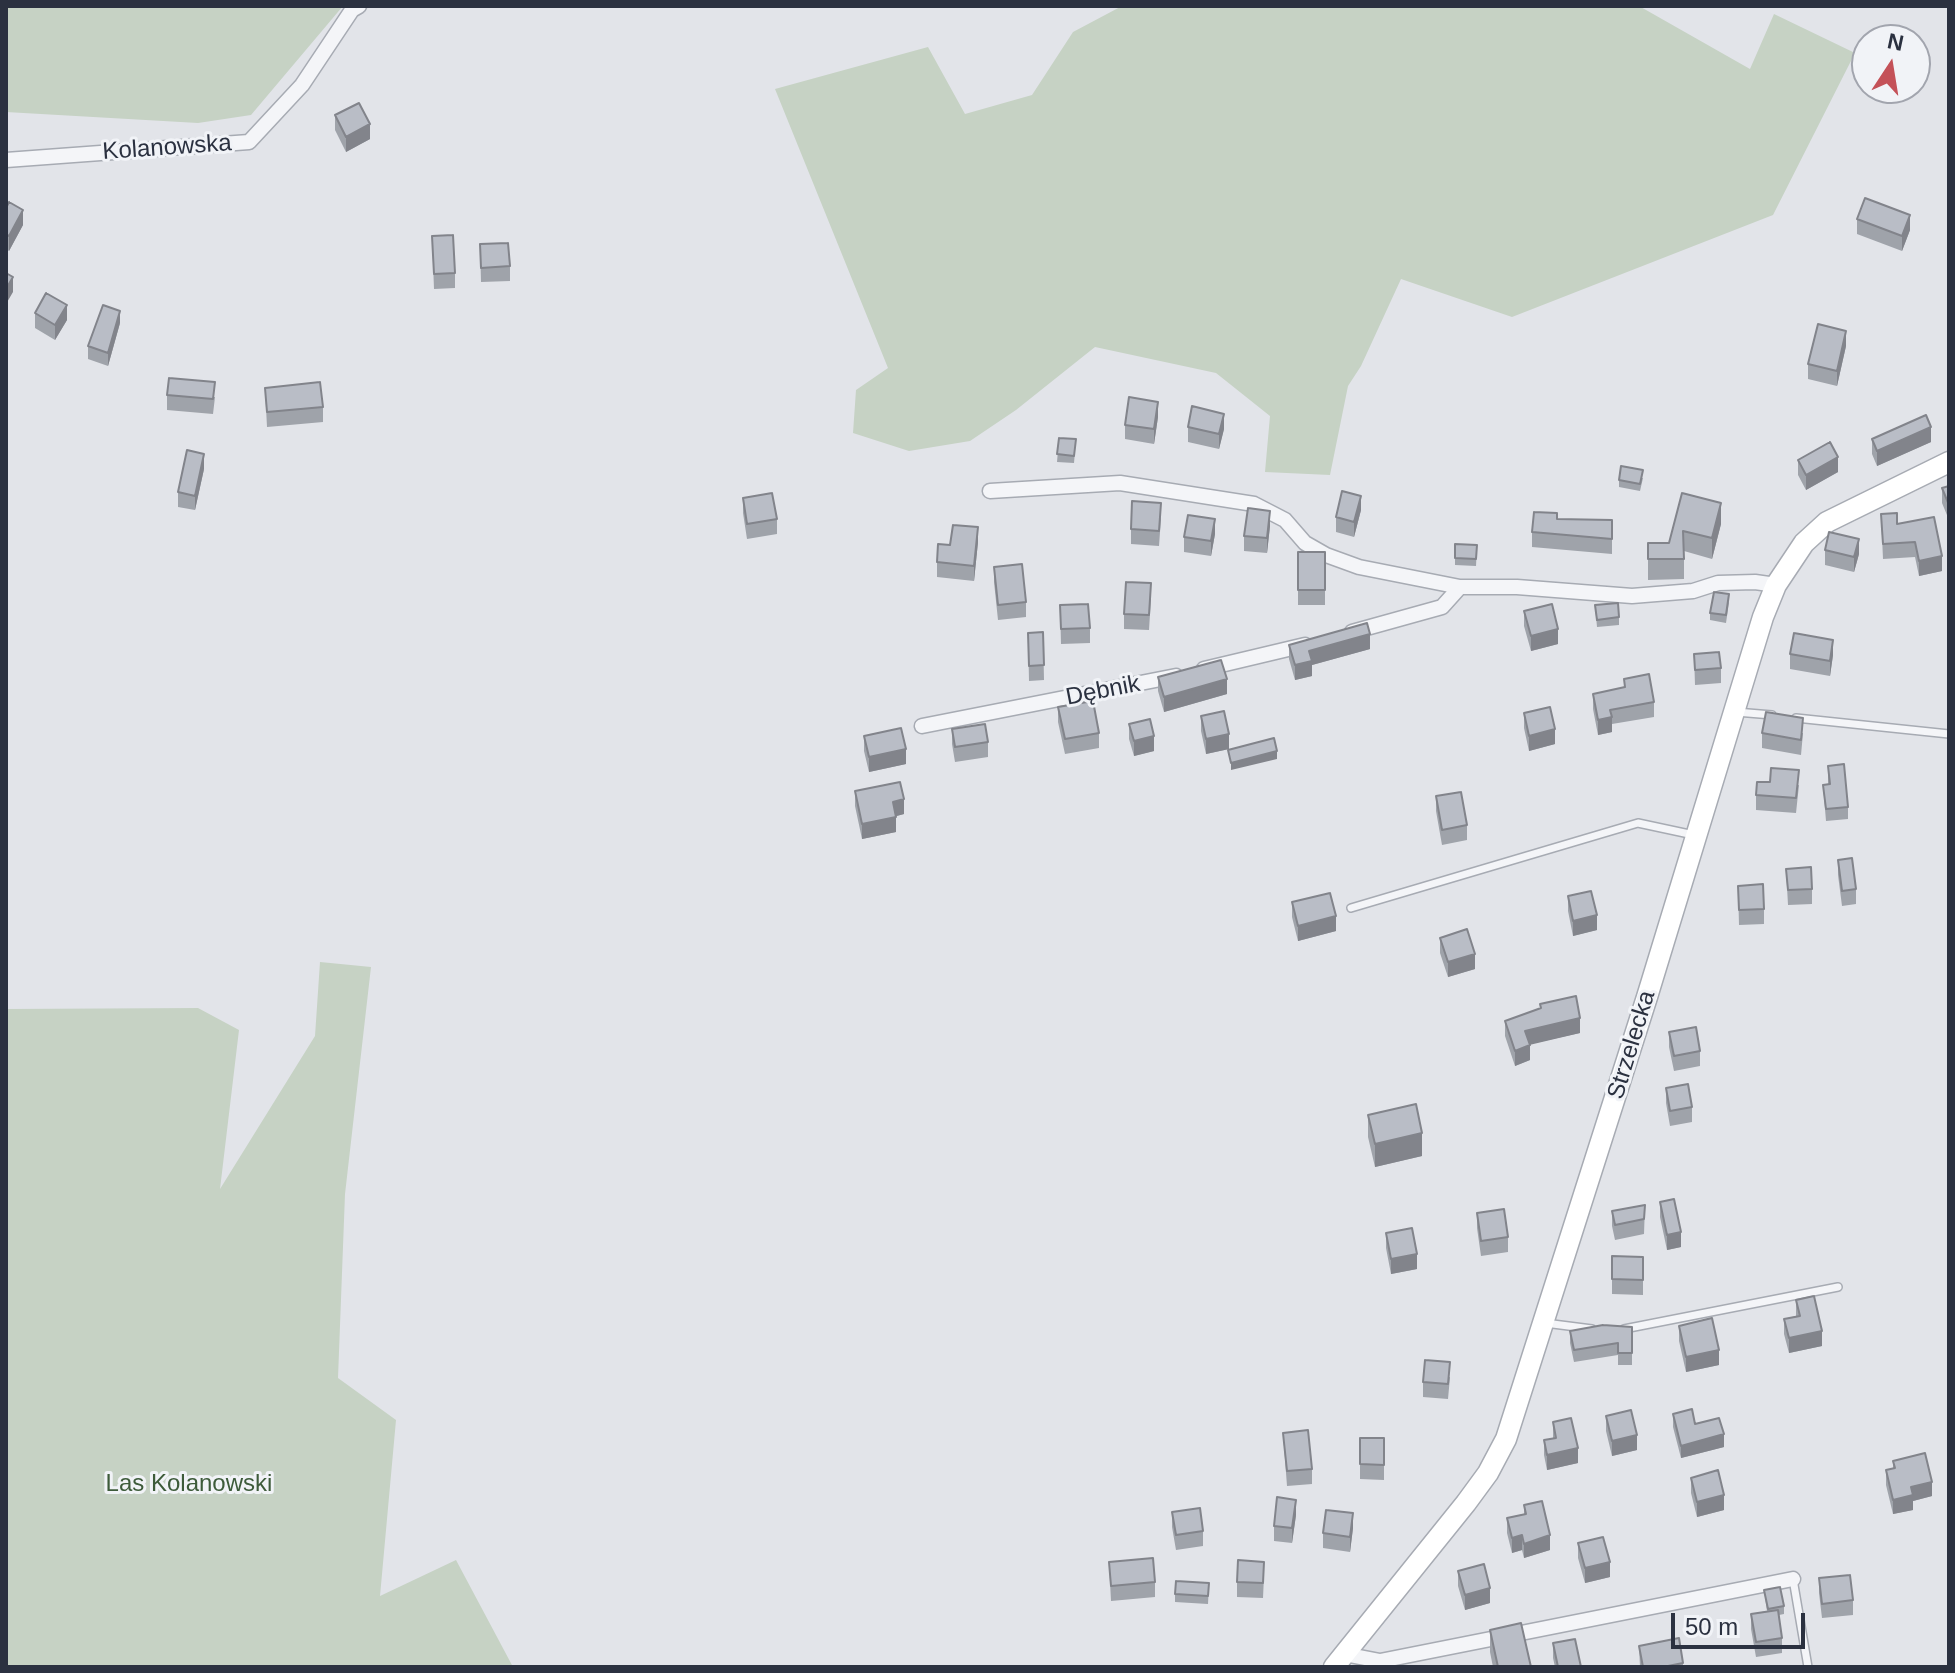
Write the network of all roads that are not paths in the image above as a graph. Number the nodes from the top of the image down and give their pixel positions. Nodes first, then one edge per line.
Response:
1 (359, 6) edge
2 (6, 160) edge
3 (1949, 462) edge
4 (990, 491) dead end
5 (1776, 585) junction
6 (1460, 587) junction
7 (1343, 634) edge
8 (1315, 642) edge
9 (1734, 711) junction
10 (922, 726) dead end
11 (1949, 734) edge
12 (1696, 836) junction
13 (1351, 908) dead end
14 (1838, 1287) dead end
15 (1544, 1323) junction
16 (1599, 1330) edge
17 (1612, 1331) edge
18 (1793, 1579) joint
19 (1339, 1661) edge
20 (1808, 1667) edge

1 - 2 street, Kolanowska
3 - 5 street, Strzelecka
4 - 6 street
5 - 6 street
5 - 9 street, Strzelecka
6 - 7 street
8 - 10 street, Dębnik
9 - 11 lane
9 - 12 street, Strzelecka
12 - 13 lane
12 - 15 street, Strzelecka
14 - 17 lane
15 - 16 lane
15 - 19 street, Strzelecka
18 - 19 street
18 - 20 lane

